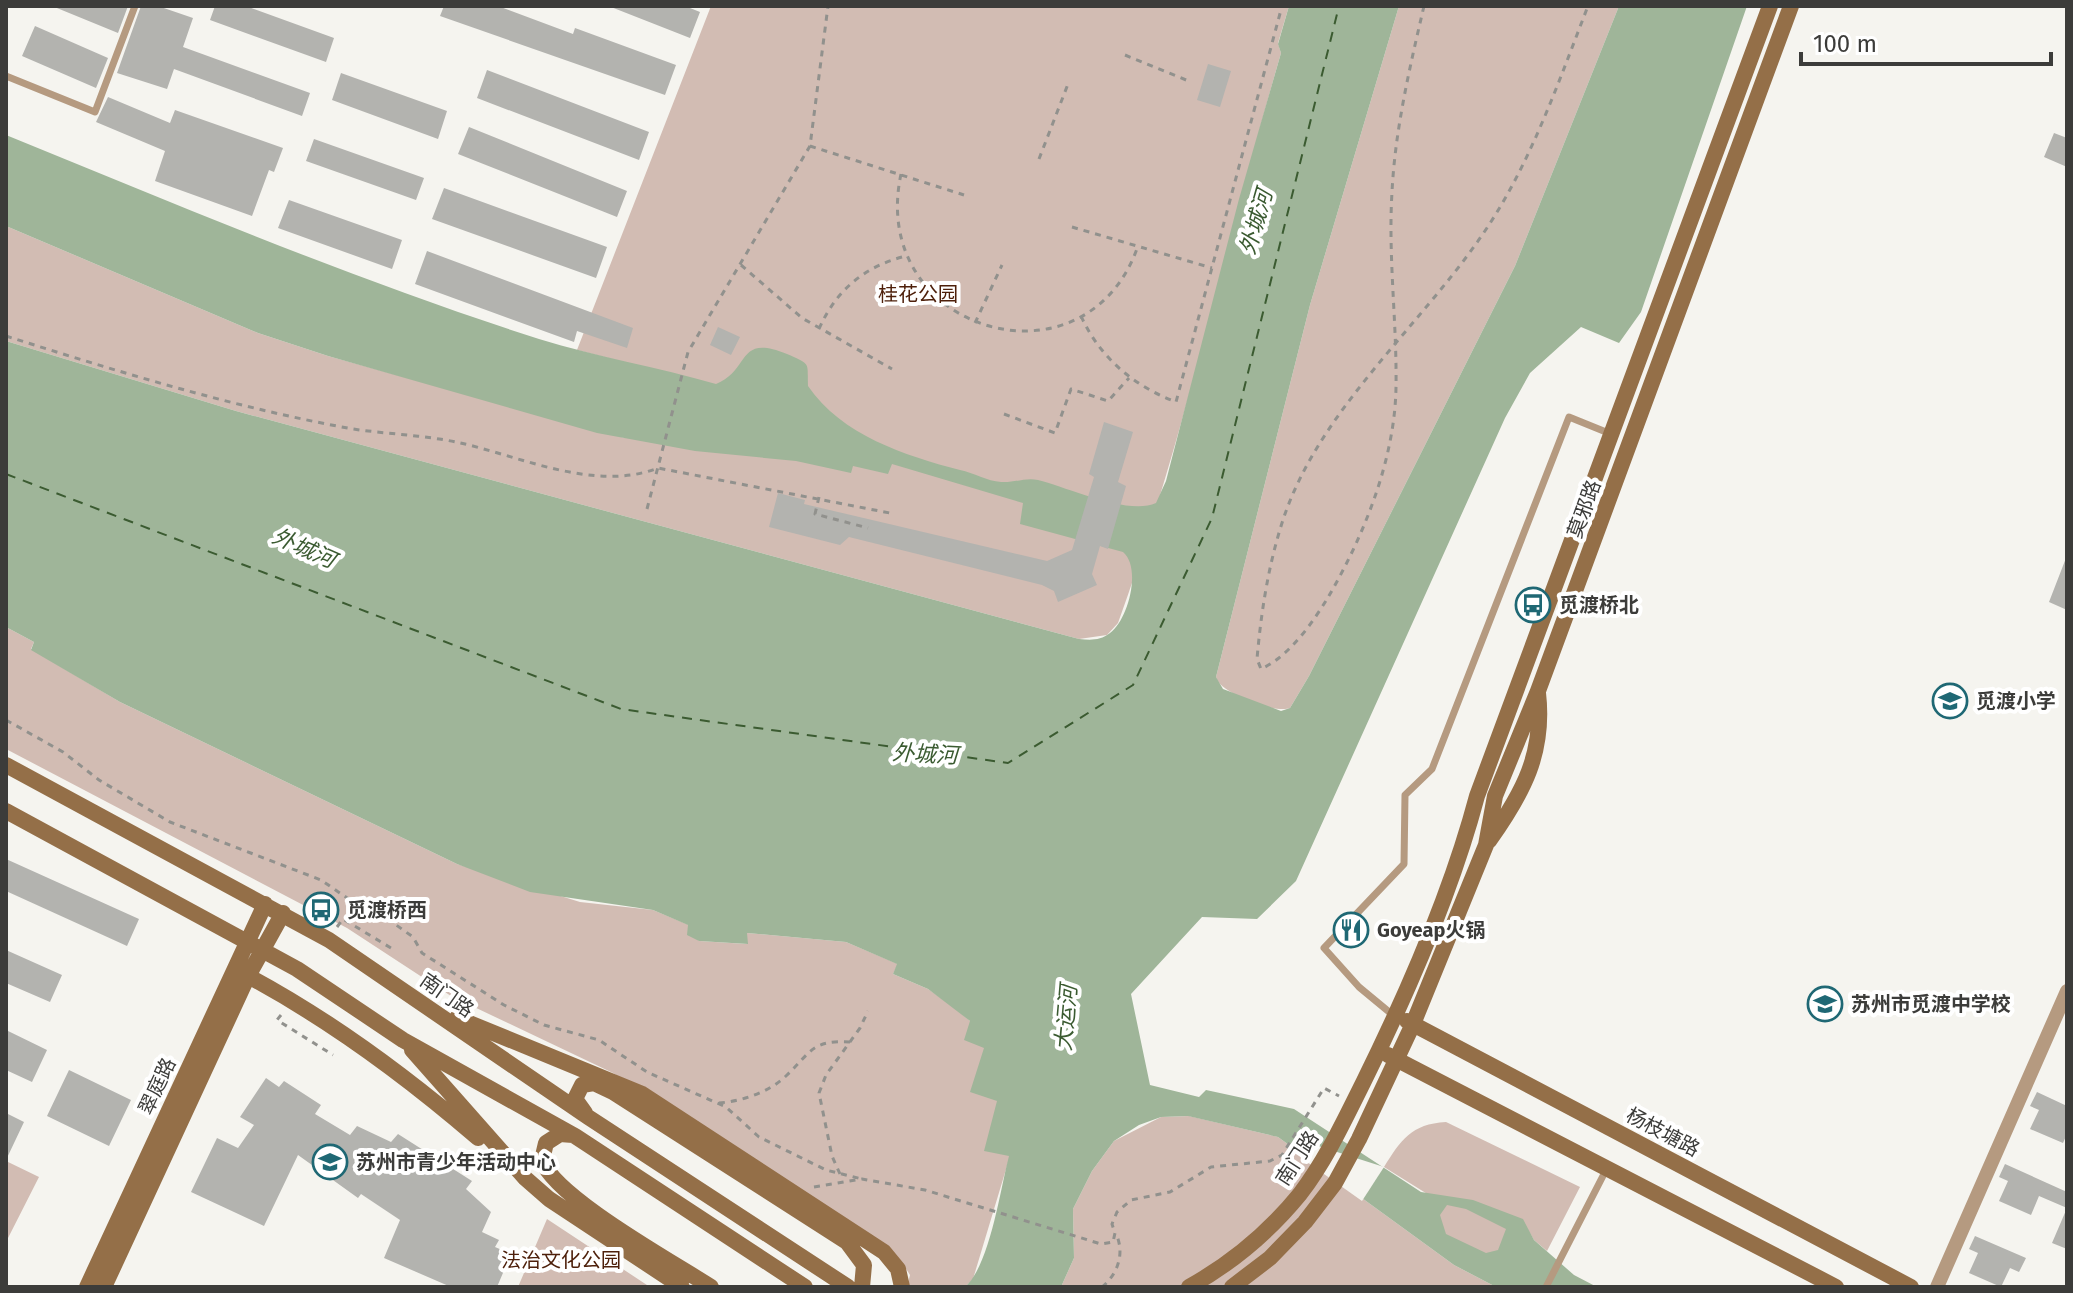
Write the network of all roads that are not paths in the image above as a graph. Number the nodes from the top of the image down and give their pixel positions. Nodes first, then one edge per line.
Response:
1 (135, 6) edge
2 (1770, 6) edge
3 (1791, 6) edge
4 (6, 76) edge
5 (1613, 435) junction
6 (6, 765) edge
7 (6, 811) edge
8 (265, 904) junction
9 (283, 913) junction
10 (246, 940) junction
11 (263, 950) junction
12 (248, 976) junction
13 (2067, 991) edge
14 (431, 1008) junction
15 (1394, 1016) junction
16 (1413, 1024) junction
17 (403, 1040) junction
18 (1379, 1051) junction
19 (1398, 1060) junction
20 (588, 1117) junction
21 (575, 1136) junction
22 (1607, 1168) junction
23 (525, 1178) junction
24 (87, 1287) edge
25 (104, 1287) edge
26 (682, 1287) edge
27 (711, 1287) edge
28 (805, 1287) edge
29 (848, 1287) edge
30 (862, 1287) edge
31 (902, 1287) edge
32 (1189, 1287) edge
33 (1232, 1287) edge
34 (1546, 1287) edge
35 (1836, 1287) edge
36 (1911, 1287) edge
37 (1937, 1287) edge

1 - 4 lane
2 - 5 main road, 莫邪路
3 - 16 main road, 莫邪路
5 - 15 main road, 莫邪路
5 - 15 lane
6 - 8 main road, 南门路
7 - 10 main road
8 - 9 main road, 南门路
8 - 10 main road, 翠庭路
9 - 11 main road, 翠庭路
9 - 14 main road, 南门路
10 - 11 main road
10 - 24 main road, 翠庭路
11 - 12 main road, 翠庭路
11 - 17 main road
12 - 23 main road
12 - 25 main road, 翠庭路
13 - 37 street
14 - 20 main road, 南门路
14 - 31 main road
15 - 16 main road, 杨枝塘路
15 - 18 main road, 南门路
16 - 19 main road
16 - 36 main road, 杨枝塘路
17 - 21 main road
17 - 23 main road
18 - 19 main road
18 - 32 main road, 南门路
19 - 22 main road
19 - 33 main road
20 - 29 main road, 南门路
20 - 30 main road
21 - 27 main road
21 - 28 main road
22 - 34 lane
22 - 35 main road
23 - 26 main road

